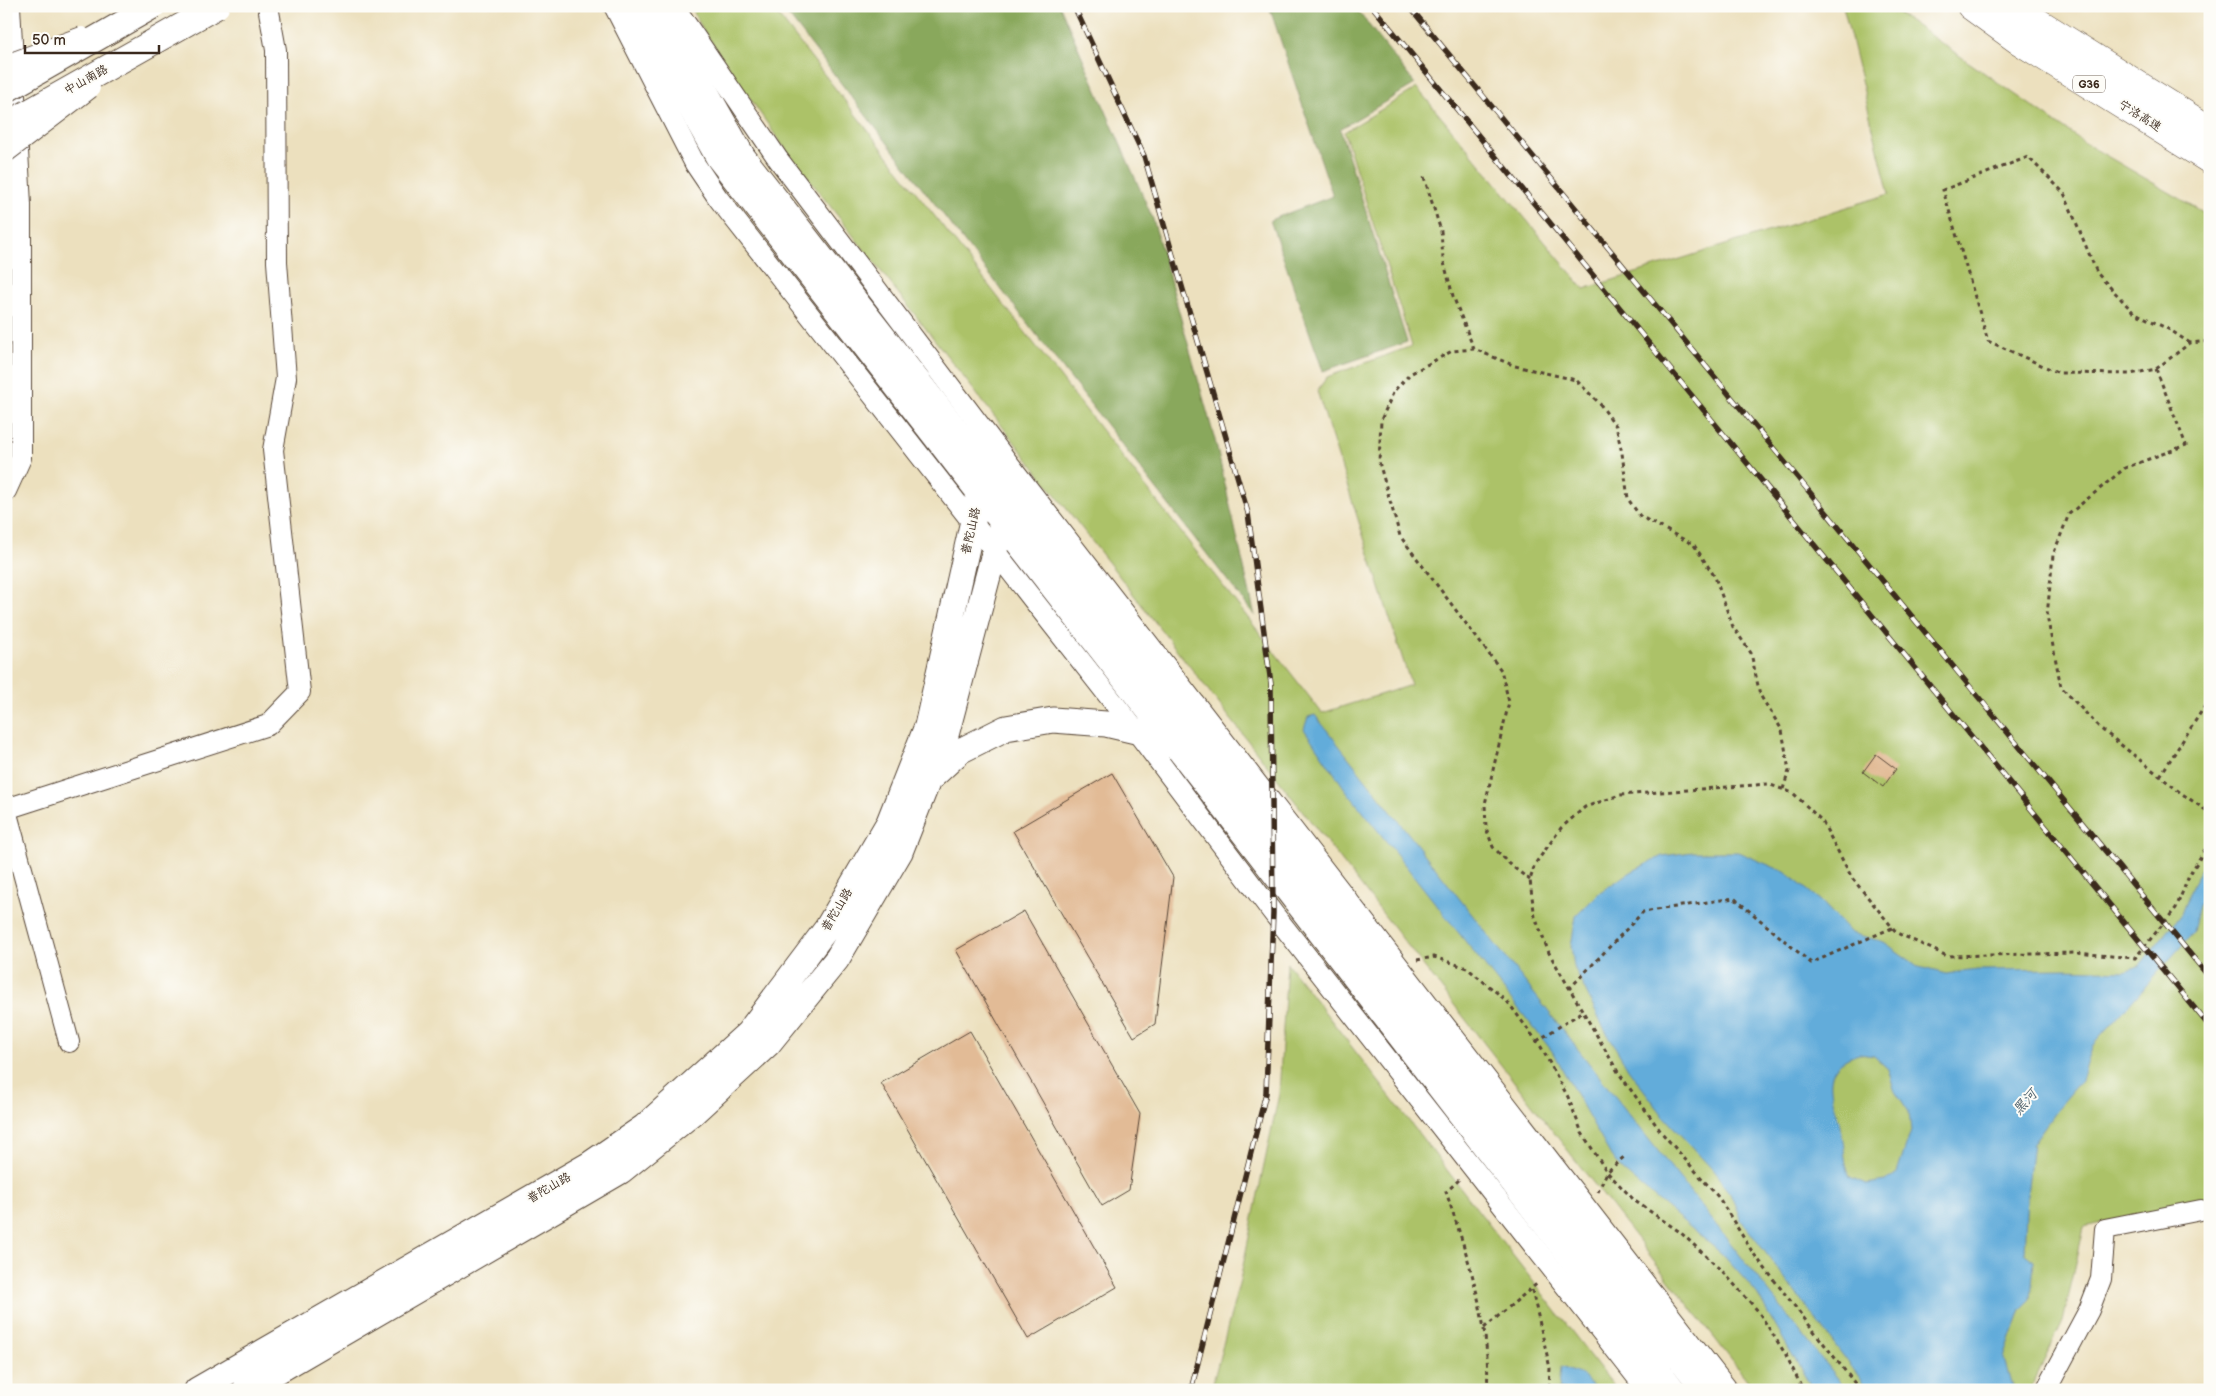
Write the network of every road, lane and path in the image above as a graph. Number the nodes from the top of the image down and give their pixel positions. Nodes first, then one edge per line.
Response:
1 (10, 6) edge
2 (153, 6) edge
3 (217, 6) edge
4 (268, 6) edge
5 (614, 6) edge
6 (634, 6) edge
7 (657, 6) edge
8 (674, 6) edge
9 (1971, 6) edge
10 (2012, 6) edge
11 (128, 20) junction
12 (142, 48) junction
13 (6, 65) edge
14 (6, 90) edge
15 (6, 125) edge
16 (2210, 130) edge
17 (6, 152) edge
18 (2210, 160) edge
19 (1424, 177) dead end
20 (2210, 341) edge
21 (2190, 343) junction
22 (1474, 349) junction
23 (2156, 369) junction
24 (999, 484) junction
25 (6, 491) edge
26 (1002, 523) junction
27 (972, 524) junction
28 (994, 552) junction
29 (2210, 698) edge
30 (1136, 731) junction
31 (1178, 748) junction
32 (2160, 776) junction
33 (928, 781) junction
34 (1783, 789) junction
35 (6, 809) edge
36 (2210, 813) edge
37 (2210, 841) edge
38 (1530, 880) junction
39 (1892, 928) junction
40 (1399, 964) junction
41 (1569, 989) junction
42 (1582, 1012) junction
43 (1539, 1039) junction
44 (69, 1042) dead end
45 (1626, 1155) dead end
46 (1473, 1168) junction
47 (1607, 1172) junction
48 (1590, 1210) junction
49 (2201, 1210) dead end
50 (1532, 1289) dead end
51 (197, 1390) edge
52 (245, 1390) edge
53 (1487, 1390) edge
54 (1549, 1390) edge
55 (1647, 1390) edge
56 (1673, 1390) edge
57 (1705, 1390) edge
58 (1728, 1390) edge
59 (1803, 1390) edge
60 (1860, 1390) edge
61 (2046, 1390) edge

1 - 25 street
2 - 11 main road, bridge
3 - 12 main road, 中山南路, bridge
4 - 35 street
5 - 27 street
6 - 24 main road
7 - 24 main road
8 - 24 street
9 - 18 highway, 宁洛高速 / G36
10 - 16 highway, 宁洛高速 / G36
11 - 13 street, bridge
11 - 14 main road, bridge
12 - 15 main road, 中山南路, bridge
12 - 17 street, bridge
19 - 22 path
20 - 21 path
21 - 23 path
21 - 23 path
22 - 34 path
22 - 38 path
23 - 32 path
24 - 26 main road, 普陀山路
24 - 27 main road, 普陀山路
24 - 40 street
24 - 57 main road
26 - 28 main road, 普陀山路
26 - 31 main road
27 - 28 street
27 - 51 main road, 普陀山路
28 - 30 street
28 - 33 main road, 普陀山路
29 - 32 path
30 - 31 main road
30 - 33 main road
30 - 46 street
31 - 56 main road
32 - 36 path
33 - 52 main road, 普陀山路
34 - 38 path
34 - 39 path
35 - 44 street
37 - 39 path
38 - 41 path
39 - 41 path
40 - 43 path
40 - 48 street
41 - 42 path
42 - 43 path
42 - 60 path
43 - 47 path
45 - 47 path
46 - 53 path
46 - 55 street
47 - 48 path
47 - 59 path
48 - 58 street
49 - 61 street
50 - 54 path

